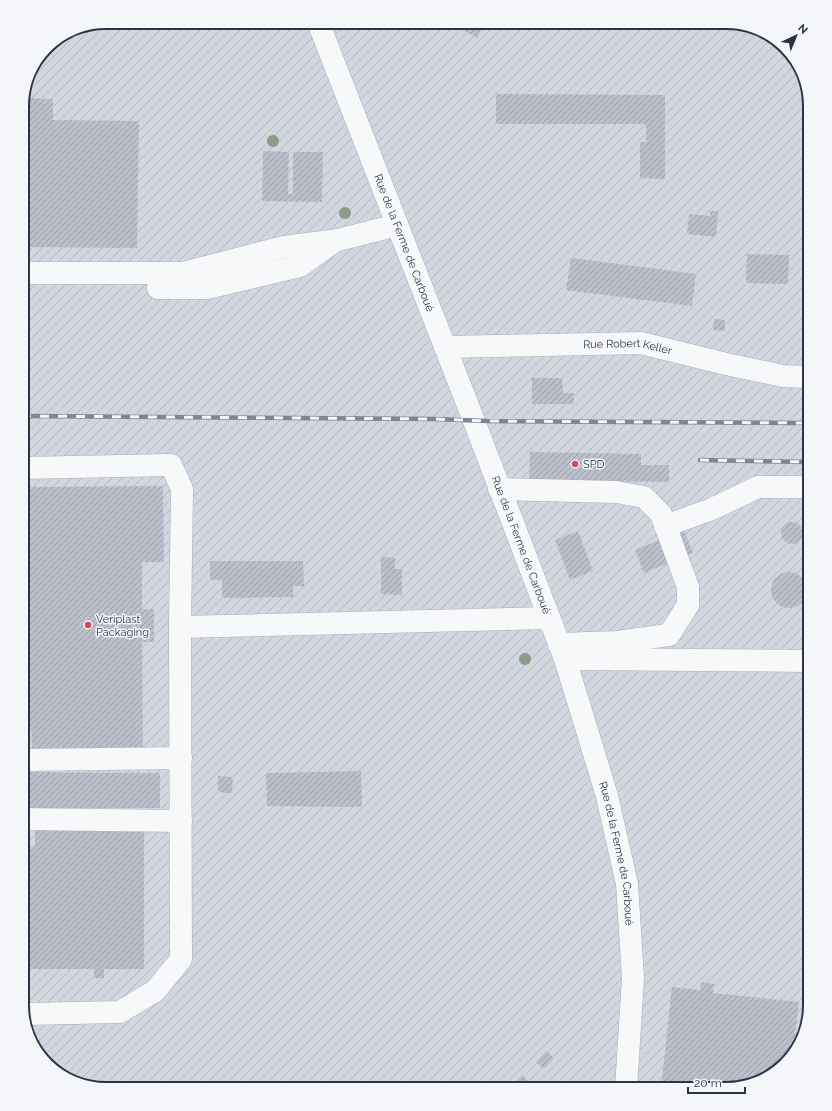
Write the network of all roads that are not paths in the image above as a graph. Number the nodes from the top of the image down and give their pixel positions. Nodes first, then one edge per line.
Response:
1 (321, 29) edge
2 (397, 225) junction
3 (338, 240) junction
4 (29, 273) edge
5 (29, 287) edge
6 (445, 347) junction
7 (803, 377) edge
8 (29, 468) edge
9 (803, 487) edge
10 (499, 489) junction
11 (665, 526) junction
12 (549, 618) junction
13 (180, 627) junction
14 (562, 652) junction
15 (803, 661) edge
16 (181, 758) junction
17 (29, 760) edge
18 (29, 819) edge
19 (181, 821) junction
20 (29, 1014) edge
21 (626, 1082) edge

1 - 2 street, Rue de la Ferme de Carboué
2 - 3 street
2 - 6 street, Rue de la Ferme de Carboué
3 - 4 street
3 - 5 street
6 - 7 street, Rue Robert Keller
6 - 10 street, Rue de la Ferme de Carboué
8 - 13 street
9 - 11 street
10 - 11 street
10 - 12 street, Rue de la Ferme de Carboué
11 - 14 street
12 - 13 street
12 - 14 street, Rue de la Ferme de Carboué
13 - 16 street
14 - 15 street
14 - 21 street, Rue de la Ferme de Carboué
16 - 17 street
16 - 19 street
18 - 19 street
19 - 20 street

